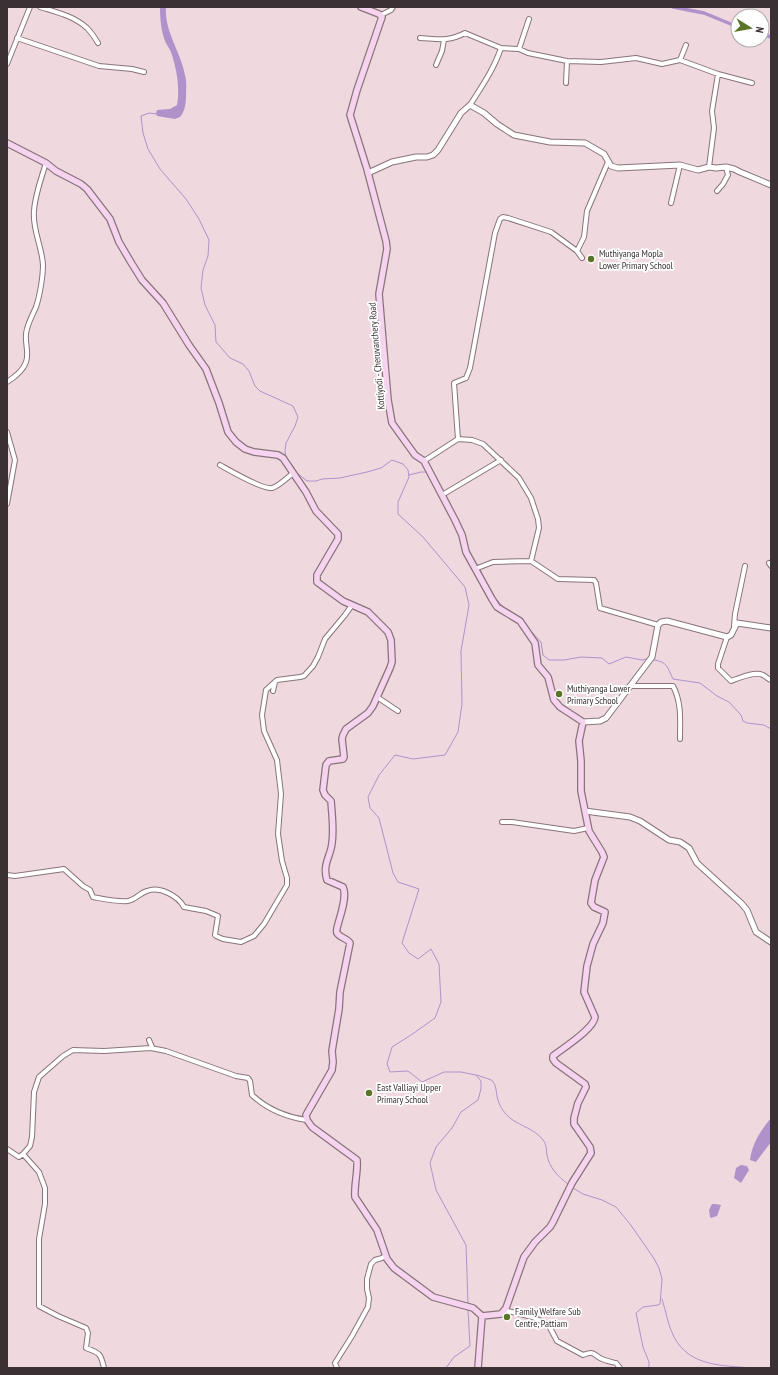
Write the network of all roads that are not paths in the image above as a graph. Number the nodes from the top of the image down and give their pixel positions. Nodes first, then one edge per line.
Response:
1 (30, 7) edge
2 (40, 7) edge
3 (361, 7) edge
4 (393, 7) edge
5 (381, 15) junction
6 (529, 19) dead end
7 (17, 38) junction
8 (420, 38) dead end
9 (444, 40) junction
10 (98, 43) dead end
11 (686, 45) dead end
12 (501, 48) junction
13 (519, 49) junction
14 (680, 60) junction
15 (567, 61) junction
16 (7, 64) edge
17 (436, 65) dead end
18 (144, 72) dead end
19 (718, 74) junction
20 (566, 83) dead end
21 (752, 83) dead end
22 (470, 105) junction
23 (7, 143) edge
24 (608, 162) junction
25 (46, 164) junction
26 (680, 165) junction
27 (709, 167) junction
28 (726, 167) junction
29 (368, 173) junction
30 (771, 185) edge
31 (717, 191) dead end
32 (671, 203) dead end
33 (577, 251) junction
34 (582, 258) dead end
35 (7, 382) edge
36 (7, 432) edge
37 (458, 439) junction
38 (501, 460) junction
39 (424, 461) junction
40 (220, 465) dead end
41 (293, 473) junction
42 (442, 495) junction
43 (7, 504) edge
44 (531, 561) junction
45 (745, 566) dead end
46 (475, 569) junction
47 (352, 605) junction
48 (658, 625) junction
49 (734, 626) junction
50 (771, 628) edge
51 (726, 637) junction
52 (771, 680) edge
53 (275, 682) junction
54 (630, 686) junction
55 (273, 691) dead end
56 (377, 697) junction
57 (398, 711) dead end
58 (584, 722) junction
59 (680, 738) dead end
60 (585, 811) junction
61 (502, 822) dead end
62 (588, 828) junction
63 (7, 875) edge
64 (771, 942) edge
65 (149, 1040) dead end
66 (151, 1048) junction
67 (307, 1120) junction
68 (7, 1149) edge
69 (23, 1154) junction
70 (386, 1255) junction
71 (504, 1310) junction
72 (482, 1316) junction
73 (104, 1368) edge
74 (337, 1368) edge
75 (478, 1368) edge
76 (620, 1368) edge

1 - 7 street
2 - 10 street
3 - 5 main road
4 - 5 street
5 - 29 main road, Kottiyodi - Cheruvanchery Road
6 - 13 street
7 - 16 street
7 - 18 street
8 - 9 street
9 - 12 street
9 - 17 street
11 - 14 street
12 - 13 street
12 - 22 street
13 - 15 street
14 - 15 street
14 - 19 street
15 - 20 street
19 - 21 street
19 - 27 street
22 - 24 street
22 - 29 street
23 - 25 main road
24 - 26 street
24 - 33 street
25 - 35 street
25 - 41 main road
26 - 27 street
26 - 32 street
27 - 28 street
28 - 30 street
28 - 31 street
29 - 39 main road, Kottiyodi - Cheruvanchery Road
33 - 34 street
33 - 37 street
36 - 43 street
37 - 38 street
37 - 39 street
38 - 42 street
38 - 44 street
39 - 42 main road, Kottiyodi - Cheruvanchery Road
40 - 41 street
41 - 47 main road
42 - 46 main road, Kottiyodi - Cheruvanchery Road
44 - 46 street
44 - 48 street
45 - 49 street
46 - 58 main road, Kottiyodi - Cheruvanchery Road
47 - 53 street
47 - 56 main road
48 - 51 street
48 - 54 street
49 - 50 street
49 - 51 street
51 - 52 street
53 - 55 street
53 - 63 street
54 - 58 street
54 - 59 street
56 - 57 street
56 - 67 main road
58 - 60 main road
60 - 62 main road
60 - 64 street
61 - 62 street
62 - 71 main road
65 - 66 street
66 - 67 street
66 - 69 street
67 - 70 main road
68 - 69 street
69 - 73 street
70 - 72 main road
70 - 74 street
71 - 72 main road
71 - 76 street
72 - 75 main road

